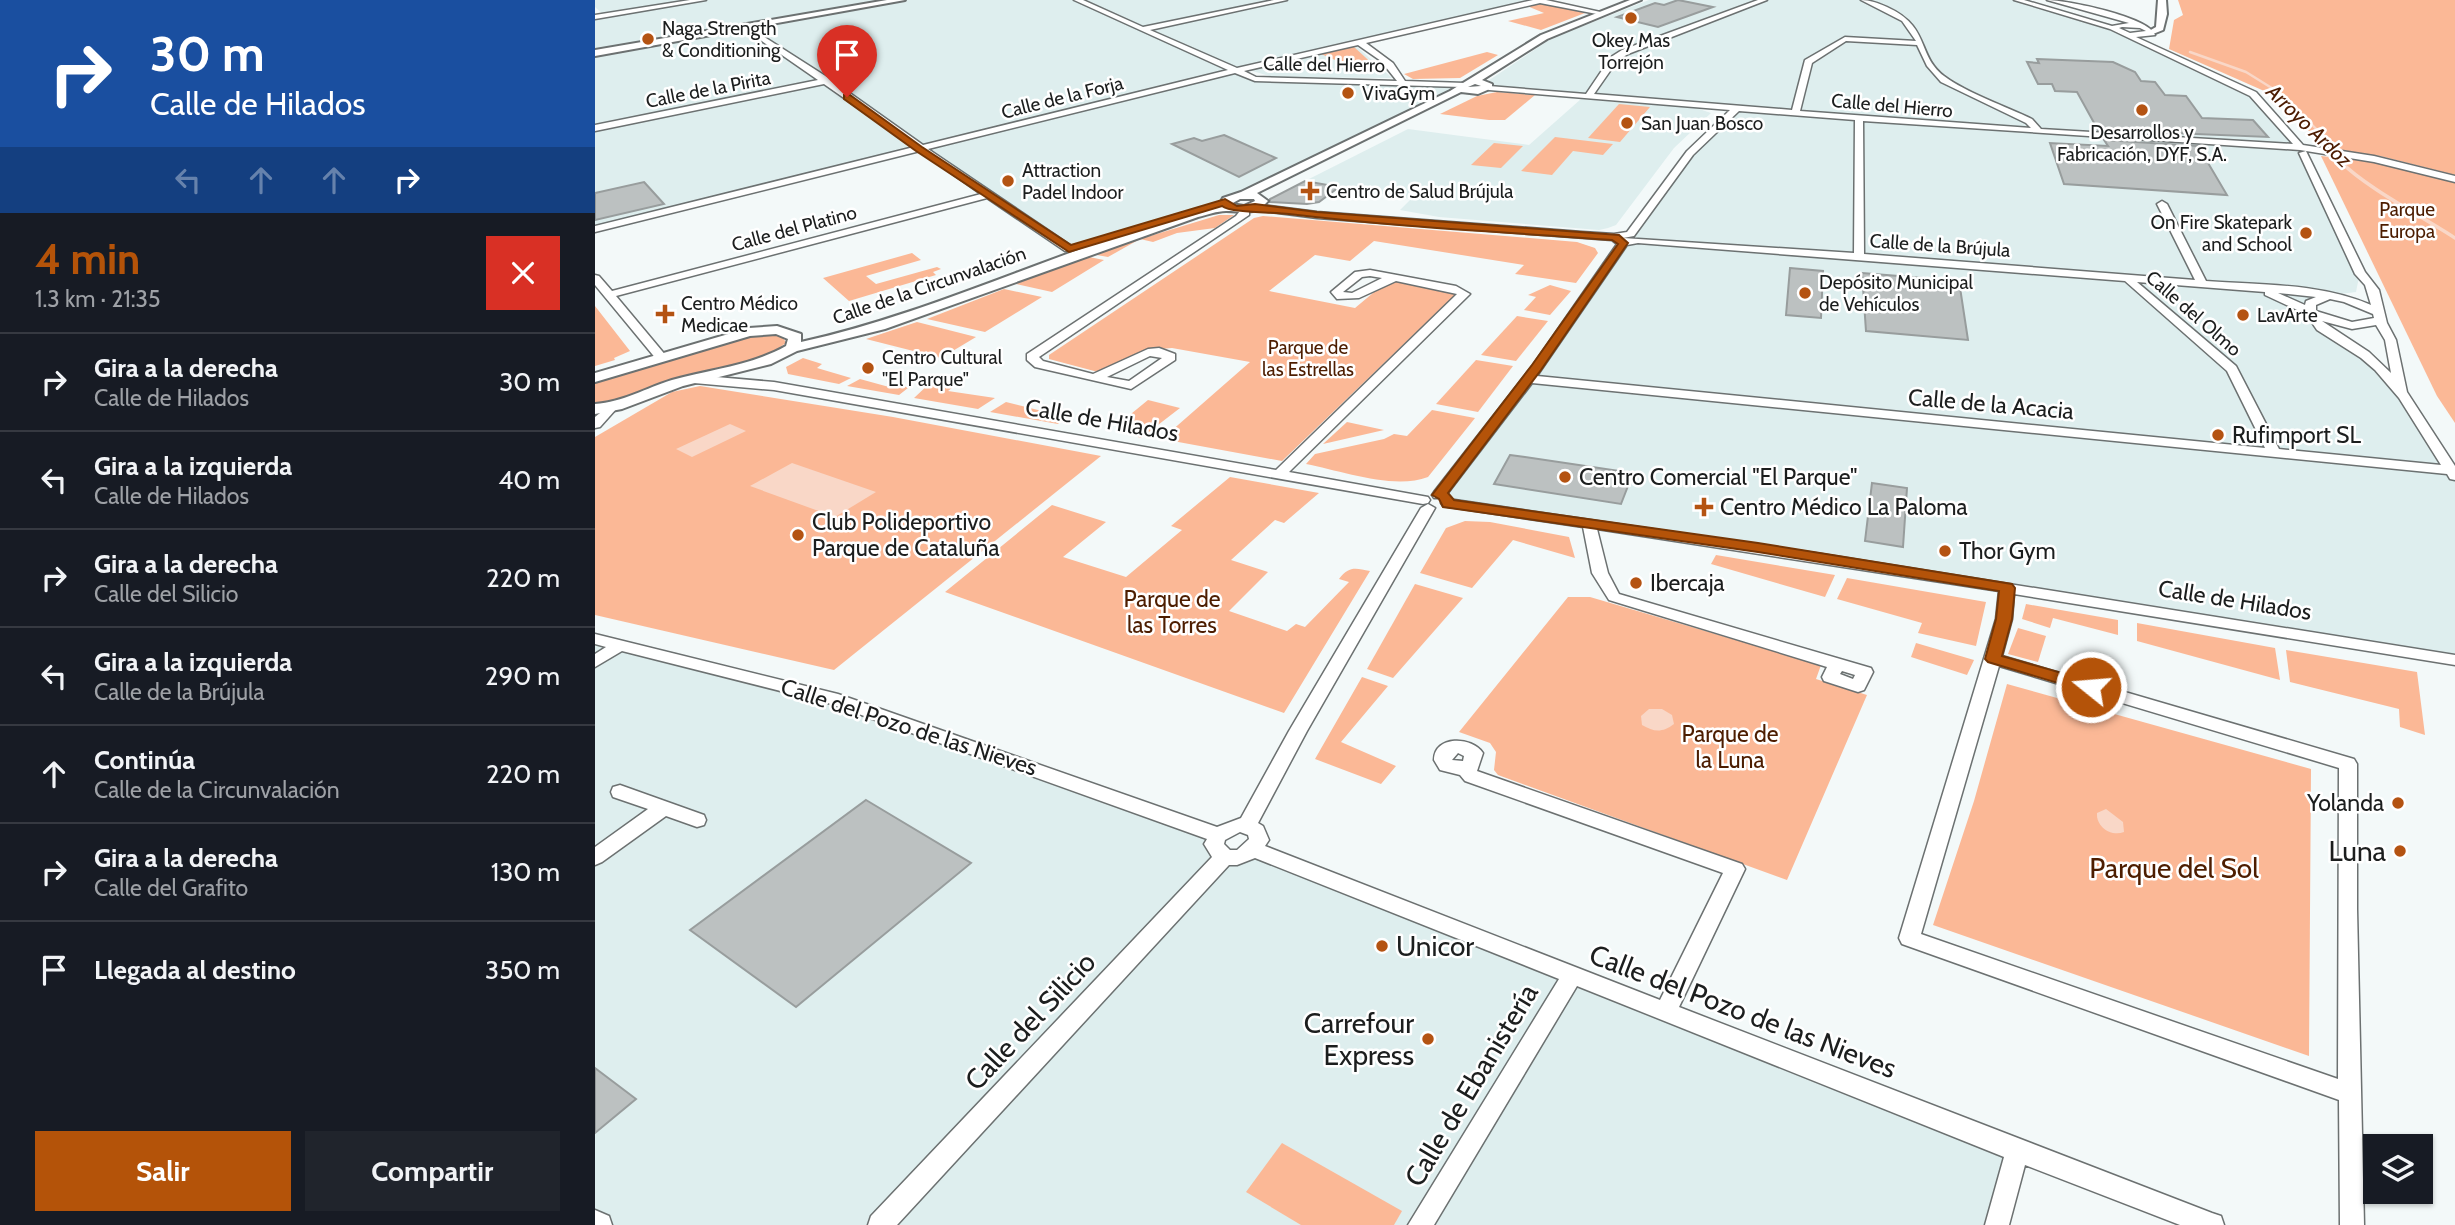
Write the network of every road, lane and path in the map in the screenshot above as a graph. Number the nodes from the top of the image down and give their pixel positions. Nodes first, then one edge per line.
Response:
1 (703, 0) edge
2 (901, 0) edge
3 (1077, 0) edge
4 (1284, 0) edge
5 (1537, 0) edge
6 (1636, 0) edge
7 (1649, 0) edge
8 (1764, 0) edge
9 (1864, 0) edge
10 (2017, 0) edge
11 (2050, 0) edge
12 (2162, 0) edge
13 (871, 2) edge
14 (595, 7) edge
15 (1602, 13) junction
16 (605, 16) junction
17 (595, 17) edge
18 (2093, 23) junction
19 (2148, 25) junction
20 (745, 27) junction
21 (2112, 28) junction
22 (1143, 29) junction
23 (2124, 35) junction
24 (1358, 41) junction
25 (1918, 43) junction
26 (2148, 46) junction
27 (2160, 52) junction
28 (595, 53) edge
29 (1235, 71) junction
30 (827, 81) junction
31 (1402, 82) junction
32 (1487, 86) junction
33 (1467, 87) junction
34 (1589, 95) junction
35 (1737, 108) junction
36 (1795, 113) junction
37 (1859, 119) junction
38 (595, 128) edge
39 (2038, 130) junction
40 (919, 149) junction
41 (2301, 150) junction
42 (2455, 179) edge
43 (988, 195) junction
44 (1243, 195) junction
45 (1227, 204) junction
46 (1254, 204) junction
47 (2162, 204) dead end
48 (595, 229) edge
49 (1627, 239) junction
50 (1073, 251) junction
51 (1859, 257) junction
52 (2129, 277) junction
53 (595, 278) edge
54 (1395, 278) dead end
55 (2202, 283) junction
56 (2240, 286) junction
57 (2355, 287) junction
58 (610, 295) junction
59 (2332, 295) junction
60 (2309, 313) junction
61 (2380, 317) junction
62 (2344, 324) junction
63 (794, 342) junction
64 (2366, 355) junction
65 (661, 357) junction
66 (768, 361) junction
67 (595, 378) edge
68 (1094, 378) junction
69 (694, 379) junction
70 (1527, 379) junction
71 (774, 386) junction
72 (2403, 393) junction
73 (603, 409) edge
74 (595, 424) edge
75 (2274, 452) junction
76 (2453, 473) edge
77 (1279, 475) junction
78 (1444, 499) junction
79 (1425, 504) junction
80 (1590, 523) junction
81 (2007, 588) junction
82 (595, 639) edge
83 (620, 645) junction
84 (1993, 659) junction
85 (2455, 660) edge
86 (595, 662) edge
87 (1837, 664) dead end
88 (1464, 768) dead end
89 (620, 792) dead end
90 (663, 808) junction
91 (697, 820) dead end
92 (1247, 825) junction
93 (1218, 835) junction
94 (1254, 849) junction
95 (595, 857) edge
96 (1224, 857) junction
97 (1572, 976) junction
98 (1666, 1011) junction
99 (2349, 1093) junction
100 (2017, 1151) junction
101 (595, 1222) edge
102 (600, 1225) edge
103 (880, 1225) edge
104 (1420, 1225) edge
105 (1997, 1225) edge
106 (2212, 1225) edge
107 (2352, 1225) edge

1 - 16 street
2 - 13 street
3 - 22 street, Calle del Hierro
4 - 22 street
5 - 15 street
5 - 24 street, Calle de la Forja
6 - 15 street
7 - 32 street
8 - 34 street
9 - 25 street
10 - 18 street
11 - 19 street
12 - 19 street
13 - 20 street
14 - 16 street
15 - 33 street
16 - 17 street
18 - 21 street
18 - 23 street
19 - 21 street
19 - 23 street
19 - 26 street
19 - 27 street
20 - 28 street
20 - 30 street
21 - 23 street
22 - 29 street, Calle del Hierro
23 - 26 street
24 - 29 street, Calle de la Forja
24 - 31 street
25 - 36 street
25 - 39 street
26 - 27 street
27 - 41 street
29 - 31 street, Calle del Hierro
29 - 40 street, Calle de la Forja
30 - 38 street, Calle de la Pirita
30 - 40 street
31 - 33 street, Calle del Hierro
32 - 33 street
32 - 34 street, Calle del Hierro
33 - 44 street
33 - 46 street
34 - 35 street, Calle del Hierro
35 - 36 street, Calle del Hierro
35 - 49 street
36 - 37 street, Calle del Hierro
37 - 39 street, Calle del Hierro
37 - 51 street
39 - 41 street, Calle del Hierro
40 - 43 street
40 - 48 street, Calle de la Forja
41 - 42 street, Calle del Hierro
41 - 57 street
43 - 50 street
43 - 58 street, Calle del Platino
44 - 45 street, Calle de la Circunvalación
44 - 46 street
45 - 46 street
45 - 50 street, Calle de la Circunvalación
46 - 49 street, Calle de la Brújula
46 - 68 street
47 - 55 street
49 - 51 street, Calle de la Brújula
49 - 70 street
50 - 63 street, Calle de la Circunvalación
51 - 52 street, Calle de la Brújula
52 - 55 street, Calle de la Brújula
52 - 75 street, Calle del Olmo
53 - 58 street
54 - 77 street
55 - 56 street, Calle de la Brújula
56 - 59 street, Calle de la Brújula
56 - 60 street, Calle de la Brújula
57 - 59 street, Calle de la Brújula
57 - 61 street, Calle de la Brújula
57 - 61 street
57 - 62 street
58 - 65 street
59 - 60 street
60 - 62 street
60 - 64 street
61 - 62 street
61 - 72 street
62 - 64 street
63 - 65 street
63 - 66 street
64 - 72 street
65 - 67 street
66 - 69 street
66 - 71 street
68 - 68 street
69 - 71 street, Calle de Hilados
69 - 73 street
70 - 75 street, Calle de la Acacia
70 - 78 street
71 - 77 street, Calle de Hilados
72 - 76 street
73 - 74 street
75 - 76 street, Calle de la Acacia
77 - 79 street, Calle de Hilados
78 - 79 street
78 - 80 street, Calle de Hilados
79 - 92 street
80 - 81 street, Calle de Hilados
80 - 87 street
81 - 84 street
81 - 85 street, Calle de Hilados
82 - 83 street, Calle del Pozo de las Nieves
83 - 86 street
83 - 93 street, Calle del Pozo de las Nieves
84 - 99 street
84 - 99 street
88 - 98 street
89 - 90 street
90 - 91 street
90 - 95 street
92 - 93 street
92 - 94 street
93 - 96 street
94 - 96 street
94 - 97 street, Calle del Pozo de las Nieves
96 - 103 street, Calle del Silicio
97 - 98 street, Calle del Pozo de las Nieves
97 - 104 street, Calle de Ebanistería
98 - 100 street, Calle del Pozo de las Nieves
99 - 107 street
100 - 105 street
100 - 106 street, Calle del Pozo de las Nieves
101 - 102 street

